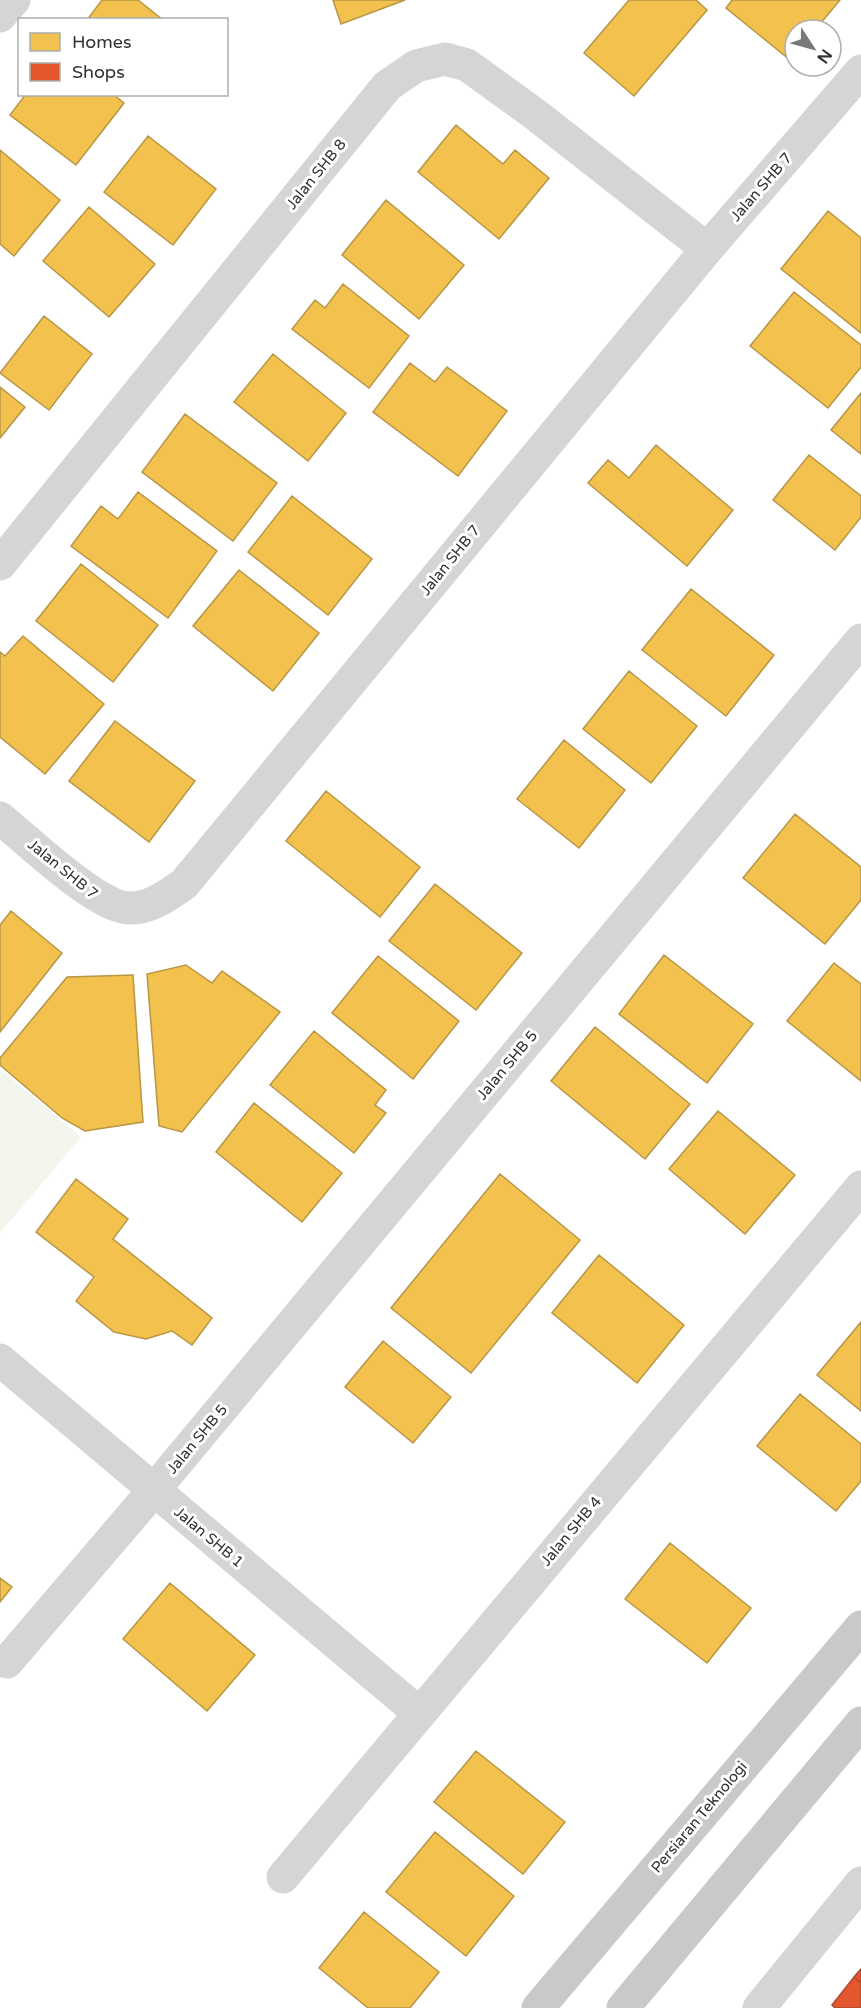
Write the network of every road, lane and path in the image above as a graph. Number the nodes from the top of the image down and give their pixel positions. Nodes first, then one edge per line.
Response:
1 (14, 0) edge
2 (0, 16) edge
3 (861, 71) edge
4 (707, 249) junction
5 (0, 564) edge
6 (861, 640) edge
7 (0, 818) edge
8 (861, 1187) edge
9 (0, 1360) edge
10 (154, 1490) junction
11 (861, 1627) edge
12 (7, 1662) dead end
13 (419, 1713) junction
14 (861, 1723) edge
15 (283, 1877) dead end
16 (861, 1883) edge
17 (538, 2008) edge
18 (622, 2008) edge
19 (759, 2008) edge

1 - 2 street
3 - 4 street, Jalan SHB 7
4 - 5 street, Jalan SHB 8
4 - 7 street, Jalan SHB 7
6 - 10 street, Jalan SHB 5
8 - 13 street, Jalan SHB 4
9 - 10 street, Jalan SHB 1
10 - 12 street, Jalan SHB 5
10 - 13 street, Jalan SHB 1
11 - 17 main road, Persiaran Teknologi
13 - 15 street, Jalan SHB 4
14 - 18 main road
16 - 19 street

